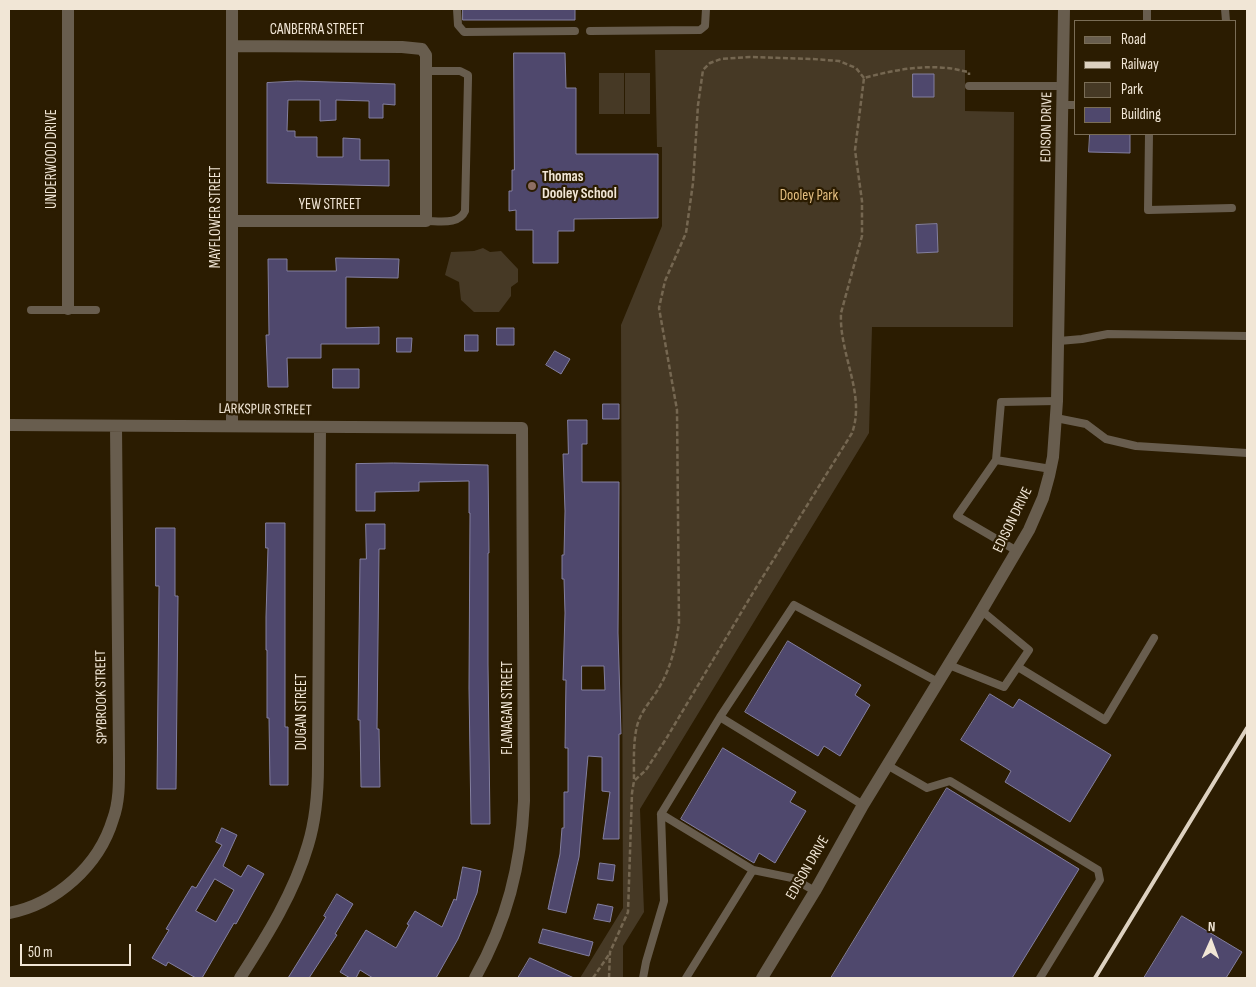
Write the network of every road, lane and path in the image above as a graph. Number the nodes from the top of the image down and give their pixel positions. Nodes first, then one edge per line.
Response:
1 (68, 9) edge
2 (232, 9) edge
3 (457, 9) edge
4 (706, 9) edge
5 (1064, 9) edge
6 (575, 31) dead end
7 (590, 31) dead end
8 (232, 46) junction
9 (426, 71) junction
10 (864, 78) junction
11 (969, 86) joint
12 (1064, 86) junction
13 (1069, 105) edge
14 (1149, 135) edge
15 (1232, 208) dead end
16 (233, 221) junction
17 (426, 221) junction
18 (31, 310) dead end
19 (68, 310) junction
20 (96, 310) dead end
21 (1247, 336) edge
22 (1059, 341) junction
23 (1057, 402) junction
24 (1056, 418) junction
25 (9, 425) edge
26 (116, 426) junction
27 (232, 426) junction
28 (320, 427) junction
29 (522, 428) joint
30 (1247, 453) edge
31 (996, 460) junction
32 (1051, 469) junction
33 (1017, 551) junction
34 (982, 611) junction
35 (1154, 638) dead end
36 (949, 665) junction
37 (1018, 667) junction
38 (938, 682) junction
39 (720, 717) junction
40 (887, 765) junction
41 (634, 781) junction
42 (863, 804) junction
43 (661, 814) junction
44 (753, 870) junction
45 (814, 891) junction
46 (9, 913) edge
47 (610, 952) junction
48 (240, 978) edge
49 (475, 978) edge
50 (593, 978) edge
51 (609, 978) edge
52 (643, 978) edge
53 (686, 978) edge
54 (762, 978) edge
55 (1040, 978) edge

1 - 19 street, UNDERWOOD DRIVE
2 - 8 street, MAYFLOWER STREET
3 - 6 lane
4 - 7 lane
5 - 12 street, EDISON DRIVE
8 - 9 street, CANBERRA STREET
8 - 16 street, MAYFLOWER STREET
9 - 17 street
9 - 17 lane
10 - 11 path
10 - 41 path
10 - 41 path
11 - 12 lane
12 - 13 street, EDISON DRIVE
13 - 22 street, EDISON DRIVE
14 - 15 lane
16 - 17 street, YEW STREET
16 - 27 street, MAYFLOWER STREET
18 - 19 lane
19 - 20 lane
21 - 22 lane
22 - 23 street, EDISON DRIVE
23 - 24 street, EDISON DRIVE
23 - 31 lane
24 - 30 lane
24 - 32 street, EDISON DRIVE
25 - 26 street, LARKSPUR STREET
26 - 27 street, LARKSPUR STREET
26 - 46 street, SPYBROOK STREET
27 - 28 street, LARKSPUR STREET
28 - 29 street, LARKSPUR STREET
28 - 48 street, DUGAN STREET
29 - 49 street, FLANAGAN STREET
31 - 32 lane
31 - 33 lane
32 - 33 street, EDISON DRIVE
33 - 34 street, EDISON DRIVE
34 - 36 street, EDISON DRIVE
34 - 37 lane
35 - 37 lane
36 - 37 lane
36 - 38 street, EDISON DRIVE
38 - 39 lane
38 - 40 street, EDISON DRIVE
39 - 42 lane
39 - 43 lane
40 - 42 street, EDISON DRIVE
40 - 55 lane
41 - 47 path
42 - 45 street, EDISON DRIVE
43 - 44 lane
43 - 52 lane
44 - 45 lane
44 - 53 lane
45 - 54 street, EDISON DRIVE
47 - 50 path
47 - 51 path

